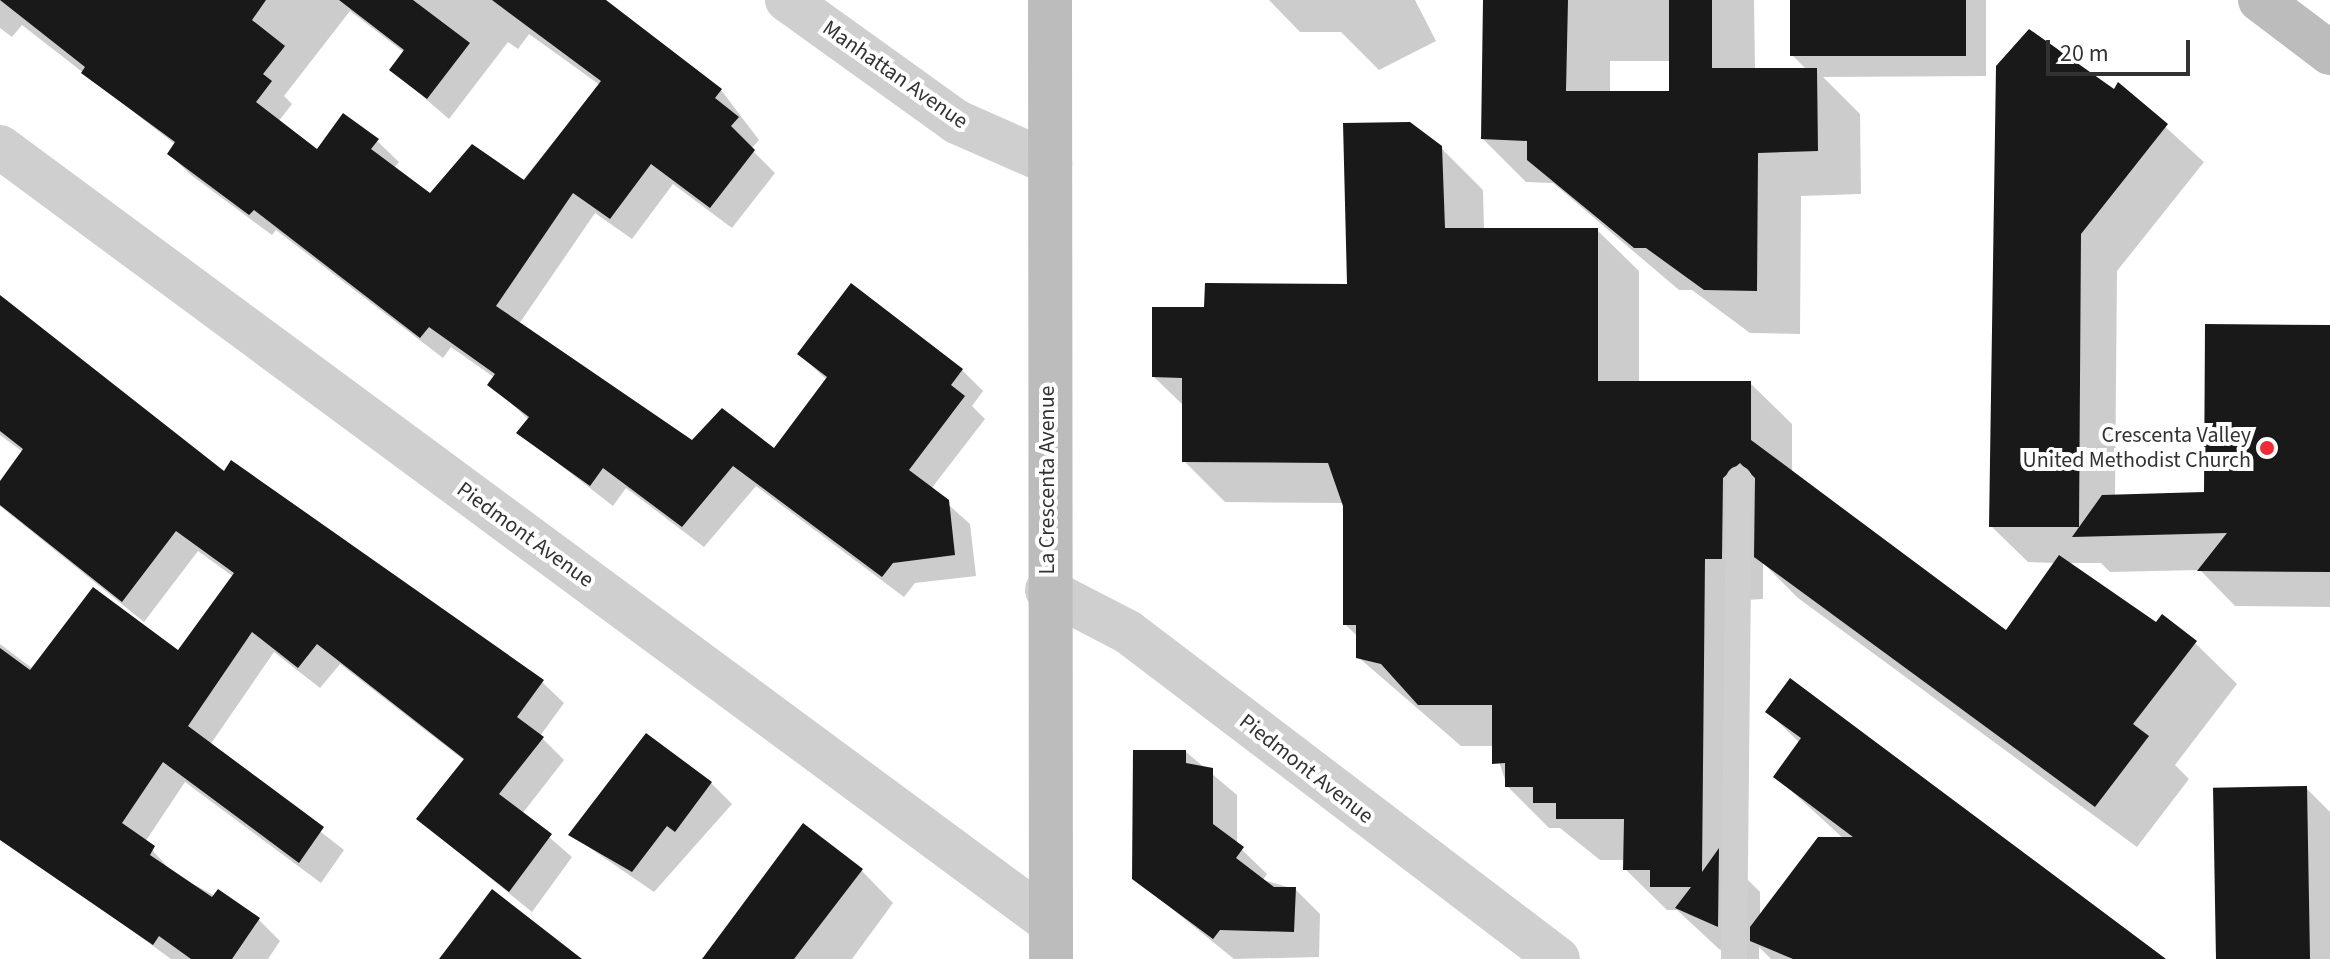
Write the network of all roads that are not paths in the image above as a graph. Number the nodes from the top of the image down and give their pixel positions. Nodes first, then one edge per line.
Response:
1 (787, 0) edge
2 (1050, 0) edge
3 (2260, 0) edge
4 (2330, 53) edge
5 (0, 147) edge
6 (1050, 163) junction
7 (1739, 479) dead end
8 (1047, 590) junction
9 (1051, 941) edge
10 (1558, 959) edge
11 (1734, 959) edge

1 - 6 street, Manhattan Avenue
2 - 6 main road, La Crescenta Avenue
3 - 4 main road
5 - 9 street, Piedmont Avenue
6 - 8 main road, La Crescenta Avenue
7 - 11 lane
8 - 9 main road, La Crescenta Avenue
8 - 10 street, Piedmont Avenue

